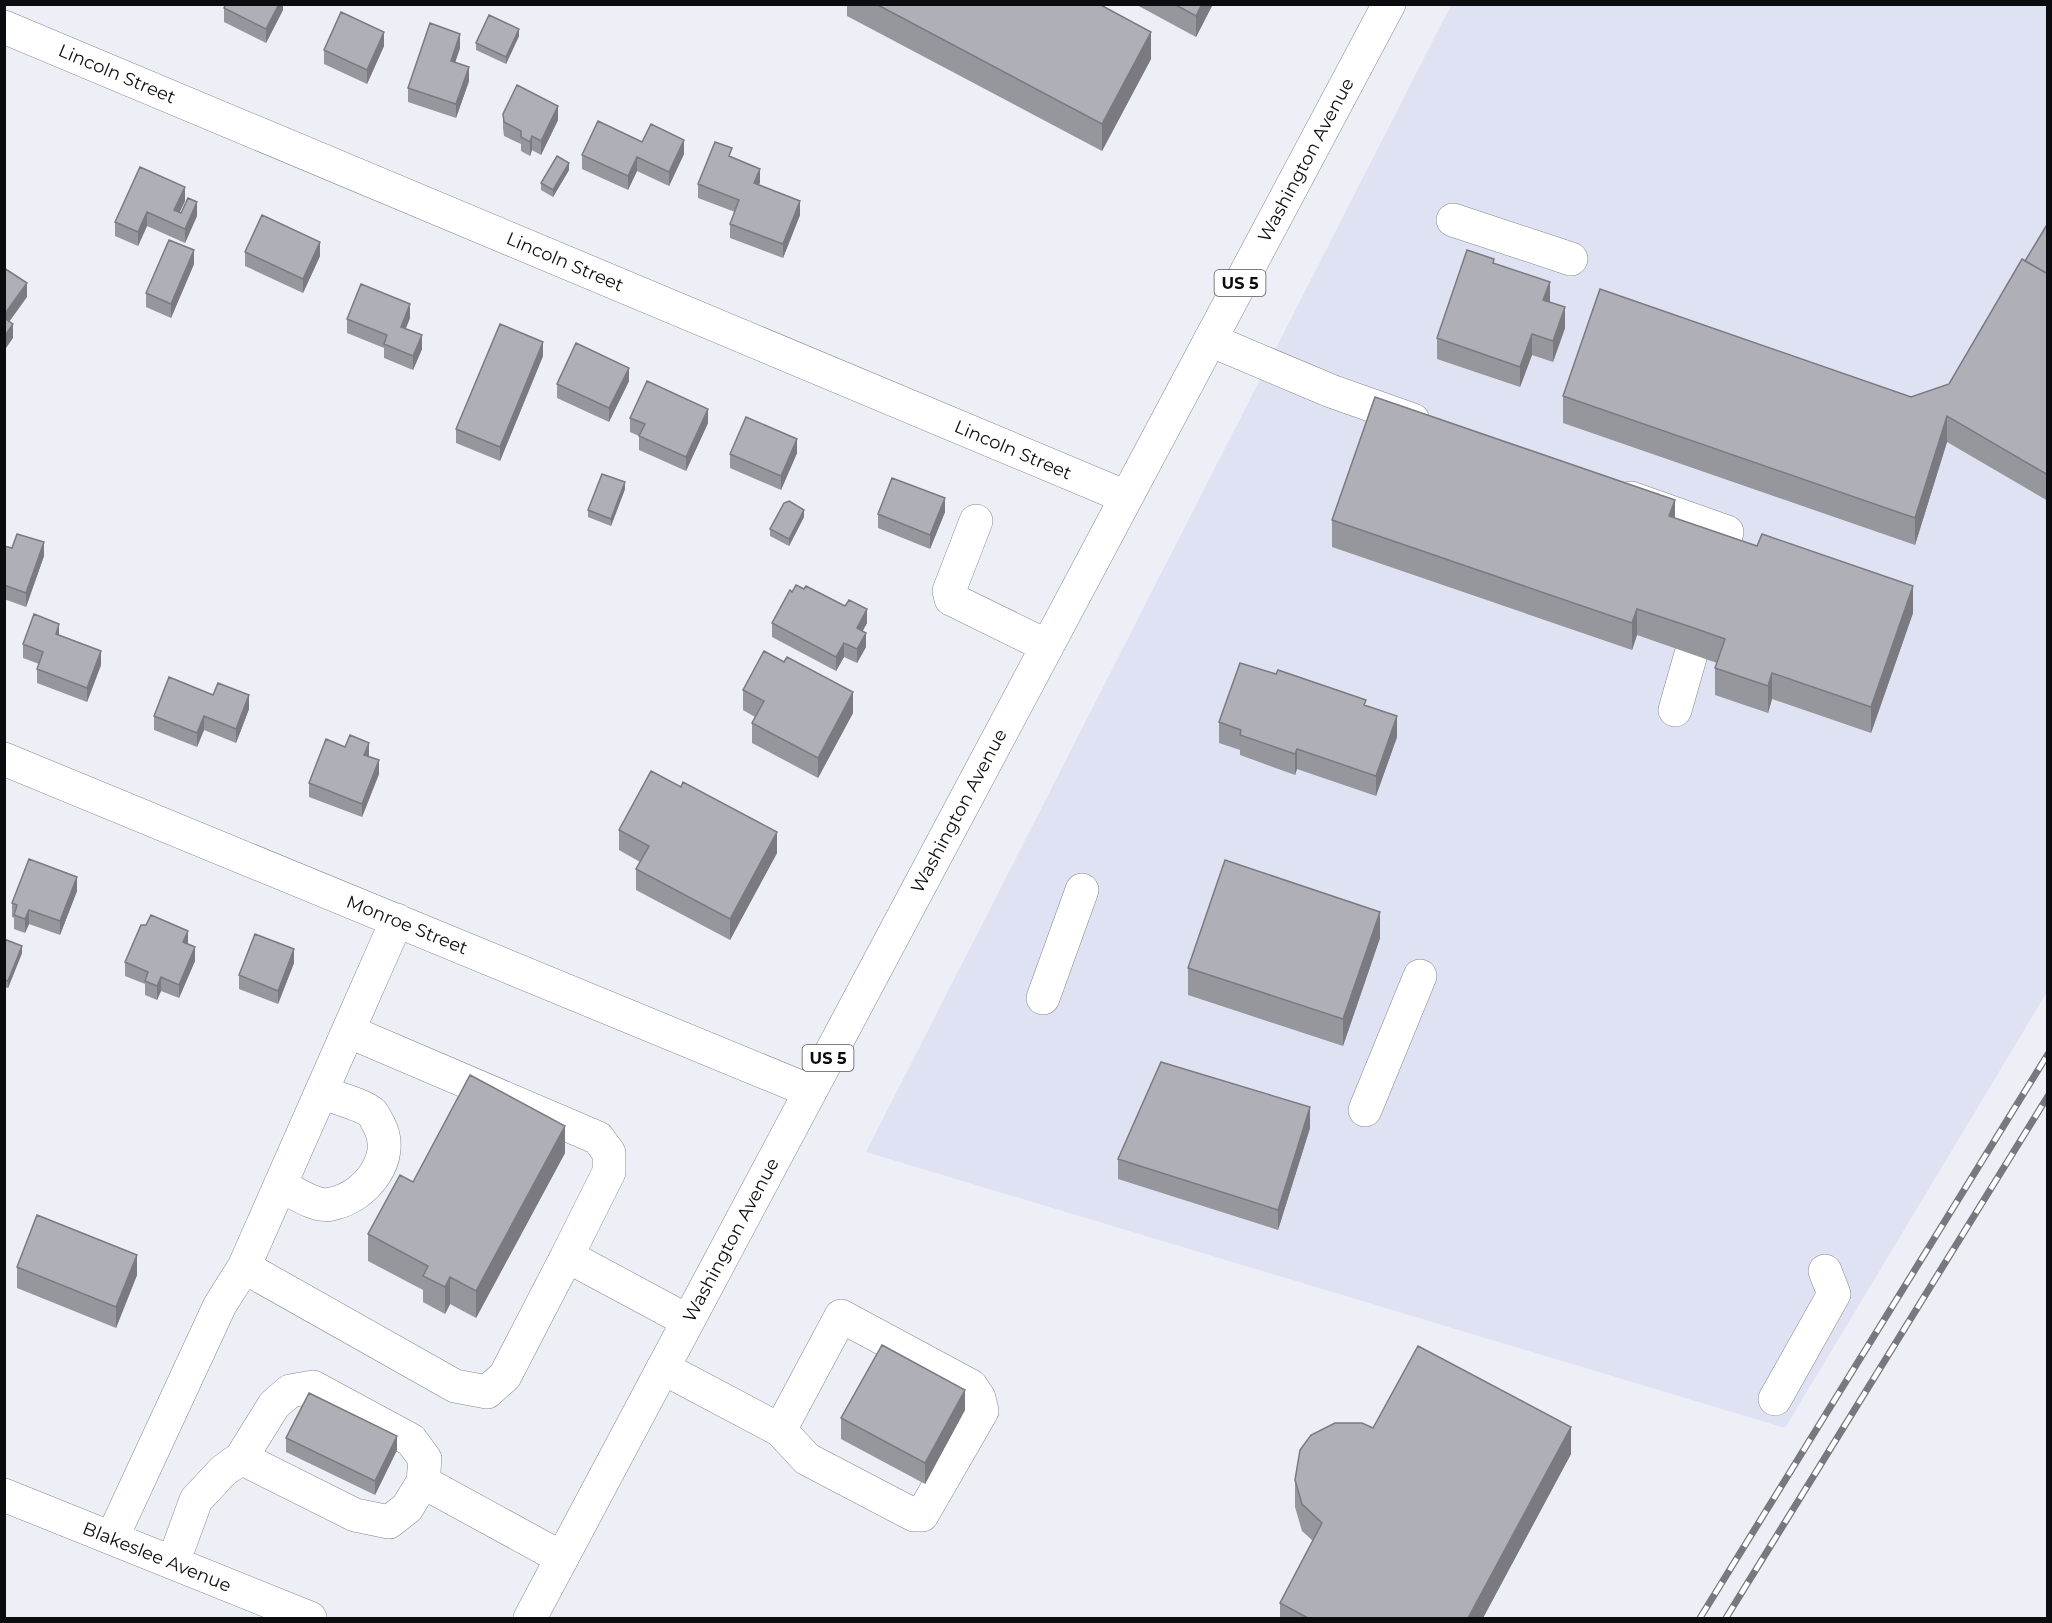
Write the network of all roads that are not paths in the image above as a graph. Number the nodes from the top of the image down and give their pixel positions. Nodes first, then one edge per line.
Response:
1 (1389, 4) edge
2 (4, 27) edge
3 (1453, 220) dead end
4 (1571, 259) dead end
5 (1210, 340) junction
6 (1444, 431) edge
7 (1602, 488) edge
8 (1126, 497) junction
9 (976, 521) dead end
10 (1718, 559) edge
11 (1047, 646) junction
12 (1691, 654) edge
13 (1675, 710) dead end
14 (4, 759) edge
15 (1082, 890) dead end
16 (397, 920) junction
17 (1420, 976) dead end
18 (1043, 998) dead end
19 (348, 1031) junction
20 (810, 1091) junction
21 (321, 1092) junction
22 (1365, 1110) dead end
23 (280, 1185) junction
24 (567, 1256) junction
25 (244, 1267) junction
26 (1825, 1271) dead end
27 (688, 1321) junction
28 (663, 1368) junction
29 (1775, 1399) dead end
30 (780, 1430) junction
31 (241, 1458) junction
32 (423, 1482) junction
33 (4, 1495) edge
34 (111, 1538) junction
35 (562, 1558) junction
36 (173, 1563) junction
37 (310, 1618) edge
38 (530, 1618) edge

1 - 5 street, Washington Avenue / US 5
2 - 8 street, Lincoln Street
3 - 4 street
5 - 6 street
5 - 8 street, Washington Avenue / US 5
7 - 10 street
8 - 11 street, Washington Avenue / US 5
9 - 11 street
11 - 20 street, Washington Avenue / US 5
12 - 13 street
14 - 16 street, Monroe Street
15 - 18 street
16 - 19 street
16 - 20 street, Monroe Street
17 - 22 street
19 - 21 street
19 - 24 street
20 - 27 street, Washington Avenue / US 5
21 - 23 street
21 - 23 street
23 - 25 street
24 - 25 street
24 - 27 street
25 - 34 street
26 - 29 street
27 - 28 street, Washington Avenue / US 5
28 - 30 street
28 - 35 street, Washington Avenue / US 5
30 - 30 street
31 - 32 street
31 - 32 street
31 - 36 street
32 - 35 street
33 - 34 street, Blakeslee Avenue
34 - 36 street, Blakeslee Avenue
35 - 38 street, Washington Avenue / US 5
36 - 37 street, Blakeslee Avenue

